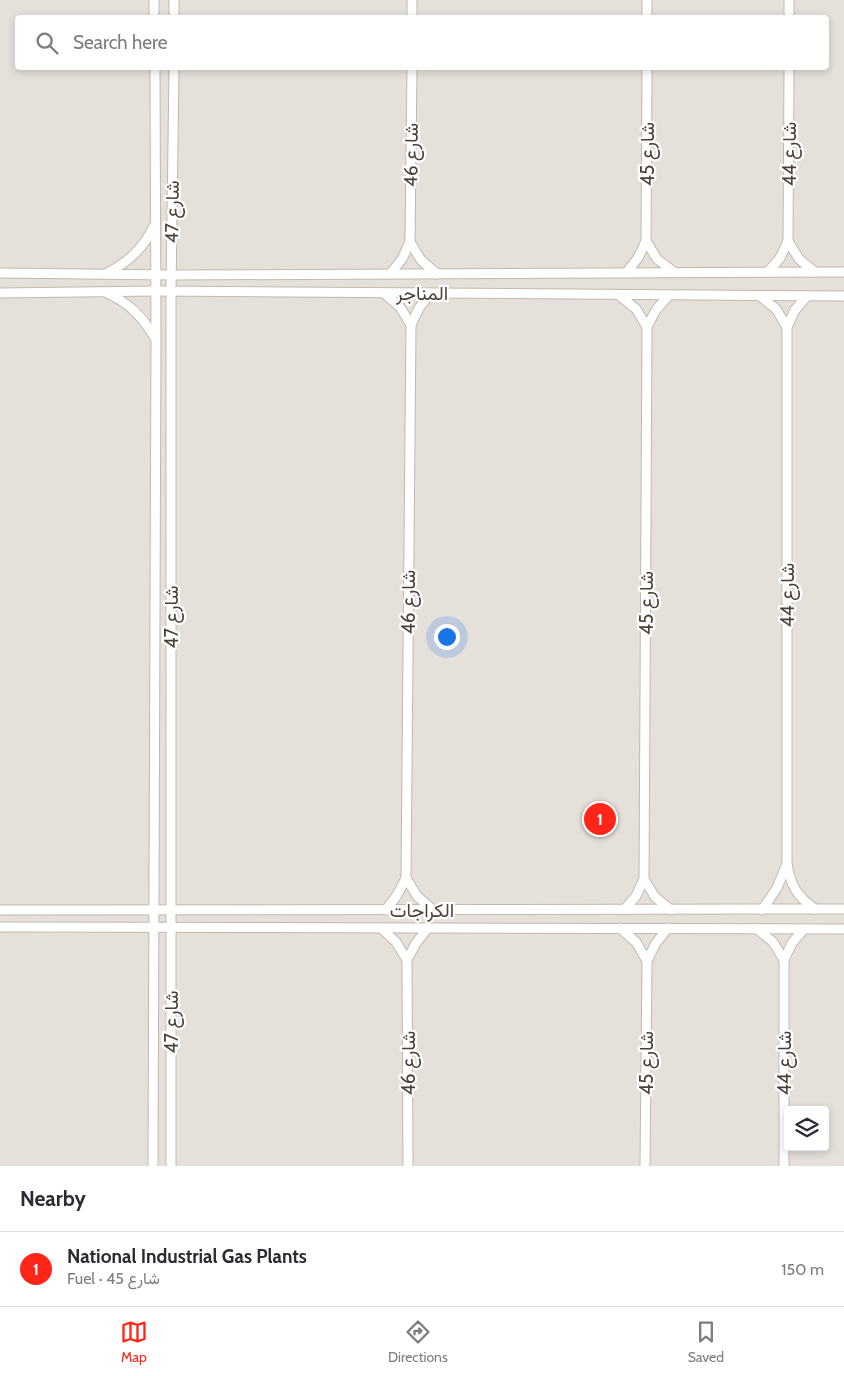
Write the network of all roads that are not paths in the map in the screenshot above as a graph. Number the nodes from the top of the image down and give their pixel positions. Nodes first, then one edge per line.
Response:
1 (154, 0) edge
2 (174, 0) edge
3 (412, 0) edge
4 (647, 0) edge
5 (789, 0) edge
6 (154, 15) edge
7 (174, 15) edge
8 (412, 15) edge
9 (647, 15) edge
10 (789, 15) edge
11 (154, 70) edge
12 (174, 70) edge
13 (412, 70) edge
14 (647, 70) edge
15 (789, 70) edge
16 (155, 224) junction
17 (646, 241) junction
18 (788, 241) junction
19 (410, 242) junction
20 (674, 272) junction
21 (768, 272) junction
22 (816, 272) junction
23 (844, 272) edge
24 (0, 273) edge
25 (626, 273) junction
26 (105, 274) junction
27 (390, 274) junction
28 (437, 274) junction
29 (156, 275) junction
30 (172, 275) junction
31 (104, 292) junction
32 (156, 292) junction
33 (171, 292) junction
34 (0, 293) edge
35 (384, 293) junction
36 (431, 293) junction
37 (620, 295) junction
38 (668, 296) junction
39 (760, 296) junction
40 (807, 296) junction
41 (844, 296) edge
42 (410, 325) junction
43 (647, 327) junction
44 (787, 327) junction
45 (156, 340) junction
46 (787, 863) junction
47 (406, 878) junction
48 (644, 879) junction
49 (815, 909) junction
50 (844, 909) edge
51 (0, 910) edge
52 (171, 910) junction
53 (386, 910) junction
54 (433, 910) junction
55 (624, 910) junction
56 (671, 910) junction
57 (762, 910) junction
58 (154, 911) junction
59 (0, 927) edge
60 (154, 927) junction
61 (170, 927) junction
62 (380, 928) junction
63 (428, 928) junction
64 (620, 928) junction
65 (668, 928) junction
66 (757, 929) junction
67 (804, 929) junction
68 (844, 929) edge
69 (407, 960) junction
70 (647, 960) junction
71 (784, 960) junction
72 (153, 1166) edge
73 (171, 1166) edge
74 (408, 1166) edge
75 (645, 1166) edge
76 (784, 1166) edge

1 - 6 street
2 - 7 street
3 - 8 street
4 - 9 street
5 - 10 street
11 - 16 street, شارع 47
12 - 30 street, شارع 47
13 - 19 street, شارع 46
14 - 17 street, شارع 45
15 - 18 street, شارع 44
16 - 26 street
16 - 29 street, شارع 47
17 - 20 street
17 - 25 street, شارع 45
18 - 21 street, شارع 44
18 - 22 street
19 - 27 street, شارع 46
19 - 28 street
20 - 21 street, المناجر
20 - 25 street, المناجر
21 - 22 street, المناجر
22 - 23 street, المناجر
24 - 26 street, المناجر
25 - 28 street, المناجر
26 - 29 street, المناجر
27 - 28 street, المناجر
27 - 30 street, المناجر
29 - 30 street, المناجر
29 - 32 street, شارع 47
30 - 33 street, شارع 47
31 - 32 street, المناجر
31 - 34 street, المناجر
31 - 45 street
32 - 33 street, المناجر
32 - 45 street, شارع 47
33 - 35 street, المناجر
33 - 52 street, شارع 47
35 - 36 street, المناجر
35 - 42 street
36 - 37 street, المناجر
36 - 42 street, شارع 46
37 - 38 street, المناجر
37 - 43 street
38 - 39 street, المناجر
38 - 43 street
39 - 40 street, المناجر
39 - 44 street
40 - 41 street, المناجر
40 - 44 street, شارع 44
42 - 47 street, شارع 46
43 - 48 street, شارع 45
44 - 46 street, شارع 44
45 - 58 street, شارع 47
46 - 49 street, شارع 44
46 - 57 street, شارع 44
47 - 53 street, شارع 46
47 - 54 street
48 - 55 street, شارع 45
48 - 56 street
49 - 50 street, الكراجات
49 - 57 street, الكراجات
51 - 58 street, الكراجات
52 - 53 street, الكراجات
52 - 58 street, الكراجات
52 - 61 street, شارع 47
53 - 54 street, الكراجات
54 - 55 street, الكراجات
55 - 56 street, الكراجات
56 - 57 street, الكراجات
58 - 60 street, شارع 47
59 - 60 street, الكراجات
60 - 61 street, الكراجات
60 - 72 street, شارع 47
61 - 62 street, الكراجات
61 - 73 street, شارع 47
62 - 63 street, الكراجات
62 - 69 street
63 - 64 street, الكراجات
63 - 69 street
64 - 65 street, الكراجات
64 - 70 street
65 - 66 street, الكراجات
65 - 70 street
66 - 67 street, الكراجات
66 - 71 street
67 - 68 street, الكراجات
67 - 71 street, شارع 44
69 - 74 street, شارع 46
70 - 75 street, شارع 45
71 - 76 street, شارع 44

